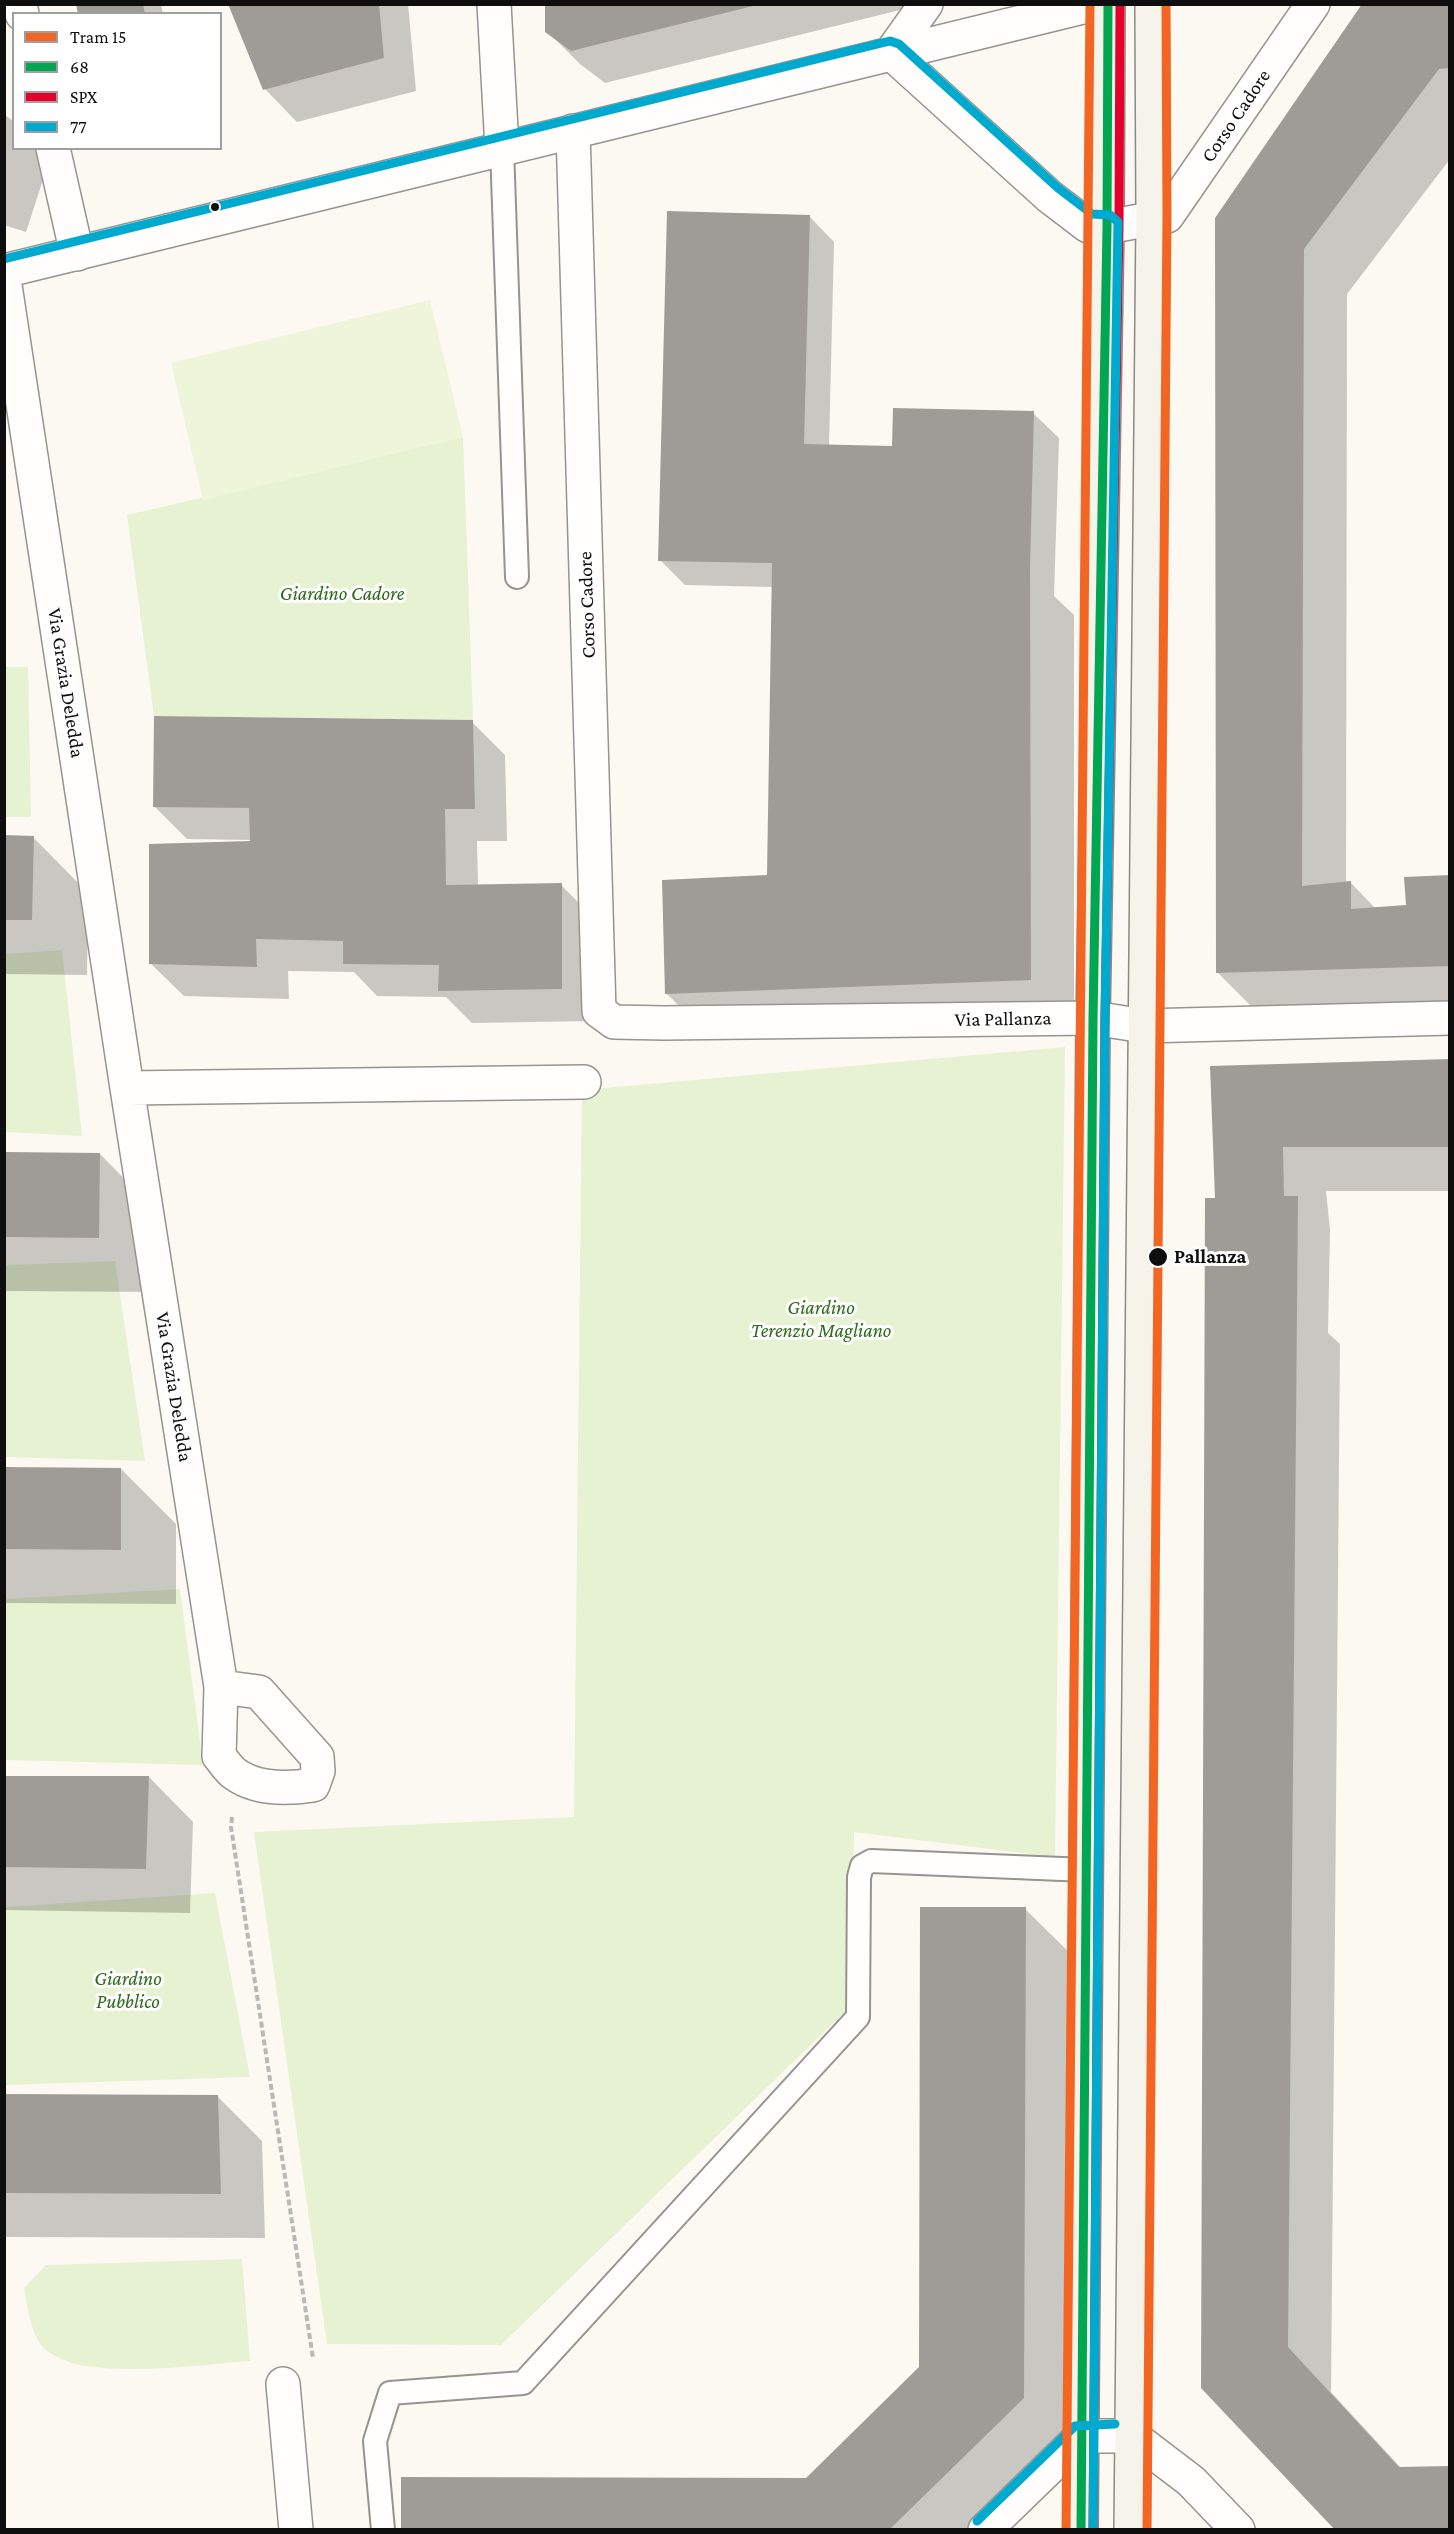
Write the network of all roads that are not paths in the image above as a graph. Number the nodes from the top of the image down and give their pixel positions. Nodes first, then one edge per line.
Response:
1 (494, 4) edge
2 (926, 4) edge
3 (1095, 4) edge
4 (1108, 4) edge
5 (1152, 4) edge
6 (1313, 4) edge
7 (891, 53) junction
8 (573, 131) junction
9 (502, 148) junction
10 (53, 150) edge
11 (1153, 218) junction
12 (1107, 227) junction
13 (77, 254) junction
14 (4, 272) edge
15 (4, 279) edge
16 (517, 577) dead end
17 (1093, 1018) junction
18 (1449, 1018) edge
19 (664, 1023) joint
20 (1144, 1026) junction
21 (584, 1082) dead end
22 (127, 1088) junction
23 (220, 1687) junction
24 (1086, 1869) junction
25 (283, 2384) dead end
26 (1082, 2436) junction
27 (1132, 2436) junction
28 (296, 2529) edge
29 (382, 2529) edge
30 (985, 2529) edge
31 (1081, 2529) edge
32 (1131, 2529) edge
33 (1238, 2529) edge

1 - 9 street
2 - 7 street
3 - 7 street
4 - 12 main road
5 - 11 main road
6 - 11 street, Corso Cadore
7 - 8 street
7 - 12 street
8 - 9 street
8 - 19 street, Corso Cadore
9 - 13 street
9 - 16 lane
10 - 13 street
11 - 12 street
11 - 20 main road
12 - 17 main road
13 - 14 street
15 - 22 street, Via Grazia Deledda
17 - 19 street, Via Pallanza
17 - 20 street, Via Pallanza
17 - 24 main road
18 - 20 street, Via Pallanza
20 - 27 main road
21 - 22 street
22 - 23 street, Via Grazia Deledda
23 - 23 street, Via Grazia Deledda
24 - 26 main road
24 - 29 lane
25 - 28 street
26 - 27 street
26 - 30 street
26 - 31 main road
27 - 32 main road
27 - 33 street

